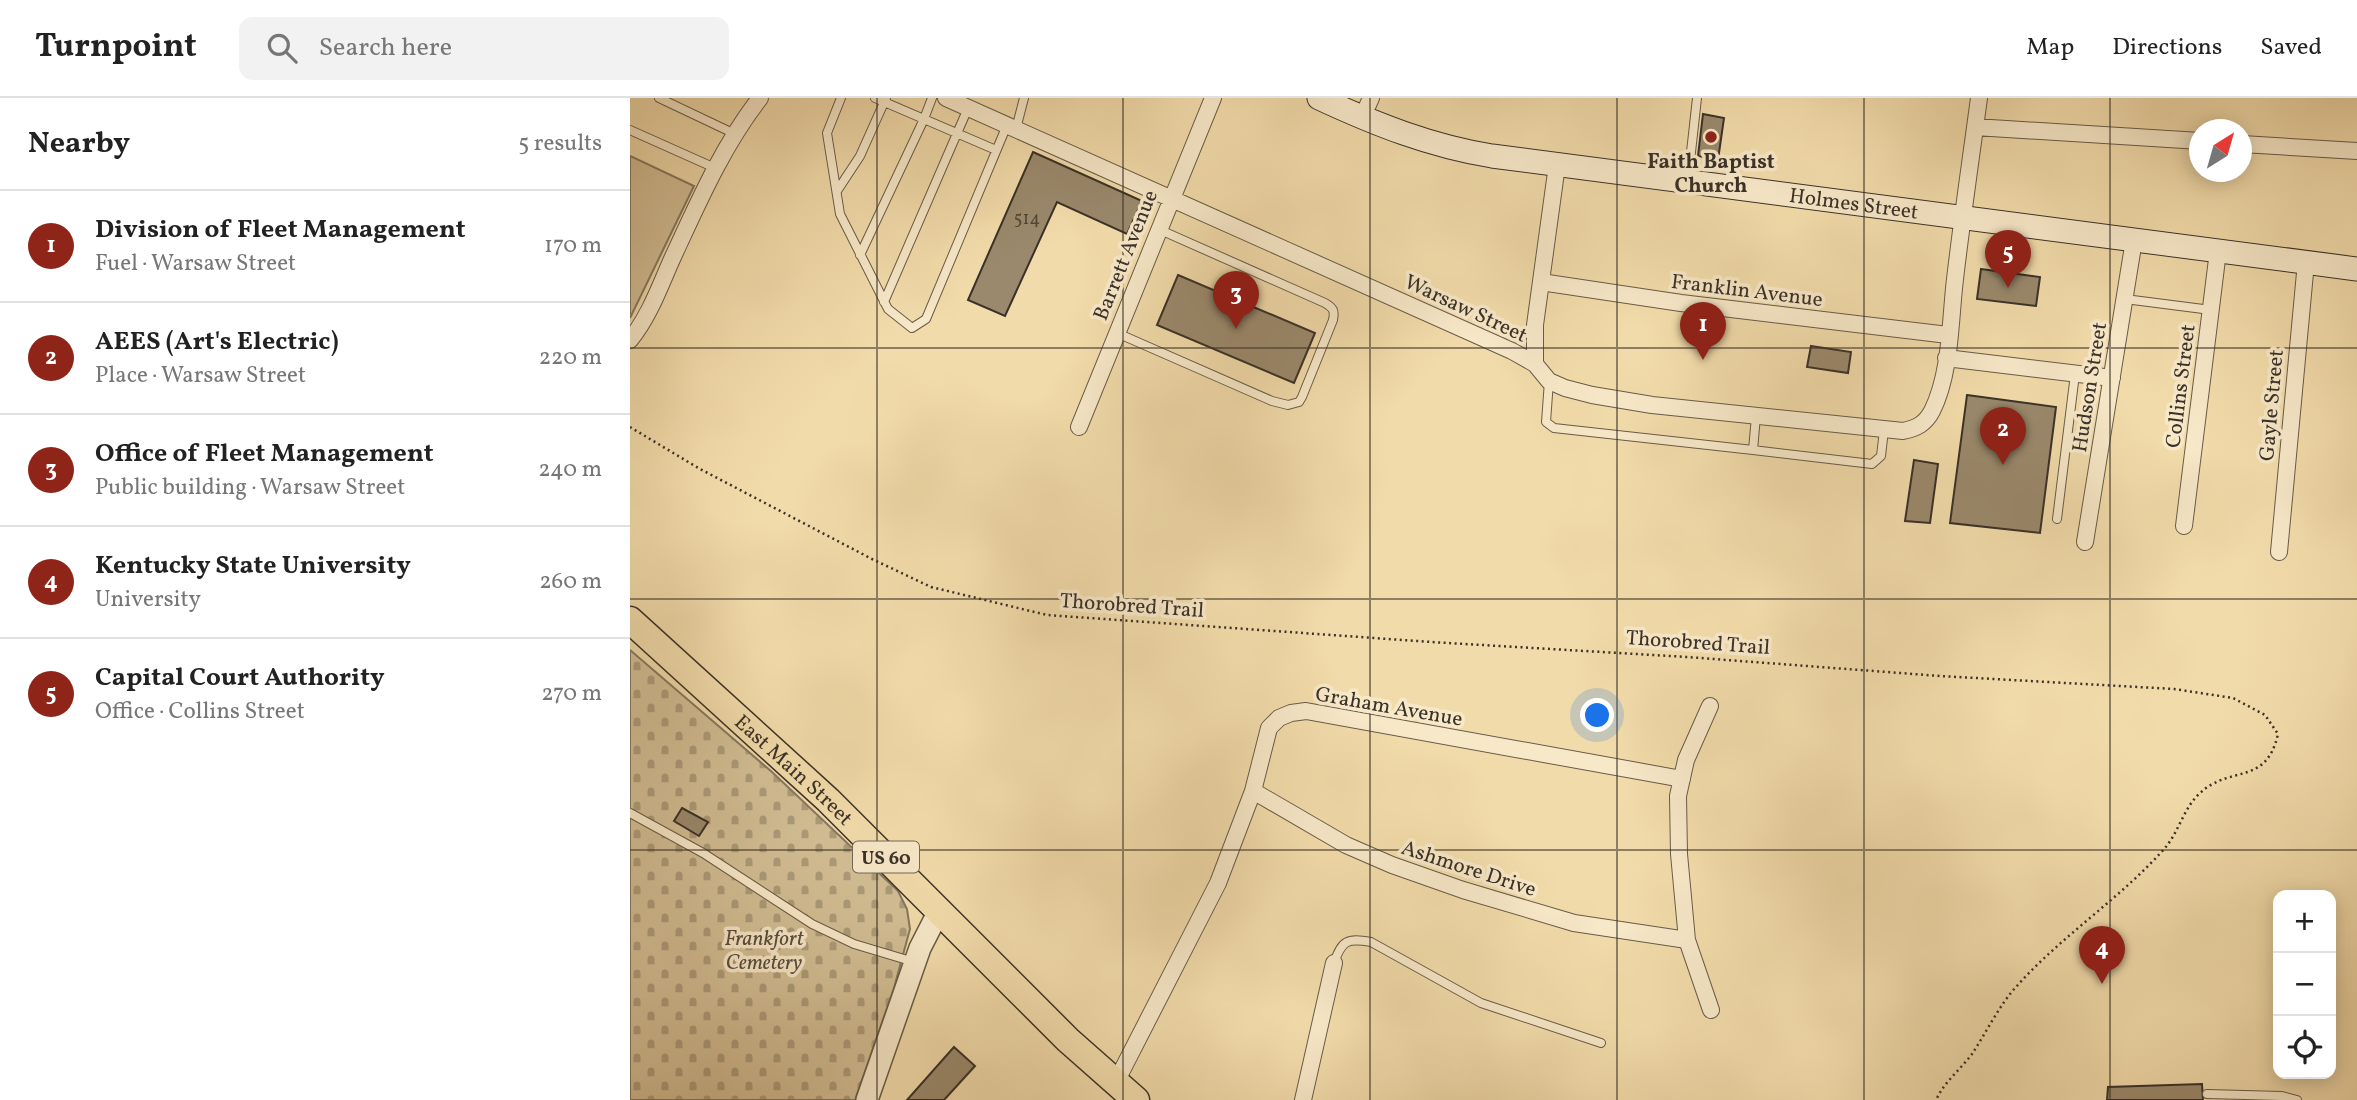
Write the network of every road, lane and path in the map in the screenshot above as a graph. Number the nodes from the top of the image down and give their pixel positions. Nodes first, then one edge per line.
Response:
1 (659, 98) edge
2 (841, 98) edge
3 (875, 98) edge
4 (932, 98) edge
5 (946, 98) edge
6 (1024, 98) edge
7 (1213, 98) edge
8 (1319, 98) edge
9 (1697, 98) edge
10 (1979, 98) edge
11 (756, 99) edge
12 (885, 100) edge
13 (968, 108) junction
14 (1366, 108) edge
15 (924, 119) junction
16 (1975, 127) junction
17 (1011, 128) junction
18 (630, 130) edge
19 (957, 133) junction
20 (735, 134) junction
21 (2189, 140) edge
22 (2252, 145) edge
23 (996, 150) junction
24 (2357, 151) edge
25 (1557, 165) junction
26 (715, 168) junction
27 (1688, 182) junction
28 (837, 191) junction
29 (1170, 200) junction
30 (1962, 217) junction
31 (1158, 229) junction
32 (2134, 240) junction
33 (2218, 251) junction
34 (860, 255) junction
35 (2306, 262) junction
36 (2357, 269) edge
37 (1541, 282) junction
38 (2124, 299) junction
39 (884, 302) junction
40 (2211, 310) junction
41 (1116, 332) junction
42 (1948, 335) junction
43 (630, 341) edge
44 (1946, 358) junction
45 (1535, 364) junction
46 (2074, 374) junction
47 (2112, 378) junction
48 (1549, 381) junction
49 (1756, 416) junction
50 (1079, 427) dead end
51 (630, 428) edge
52 (1884, 430) junction
53 (1753, 450) junction
54 (2057, 519) dead end
55 (2184, 526) dead end
56 (2085, 542) dead end
57 (2279, 552) dead end
58 (630, 620) edge
59 (1710, 706) dead end
60 (1682, 779) junction
61 (1253, 791) junction
62 (630, 813) edge
63 (940, 909) junction
64 (1687, 940) junction
65 (915, 962) junction
66 (1334, 963) joint
67 (1711, 1010) dead end
68 (1601, 1043) dead end
69 (1115, 1083) junction
70 (2207, 1094) dead end
71 (867, 1100) edge
72 (1136, 1100) edge
73 (1303, 1100) edge
74 (1936, 1100) edge
75 (2297, 1100) edge

1 - 20 lane
2 - 28 lane
3 - 12 lane
4 - 15 lane
5 - 13 street, Warsaw Street
6 - 17 lane
7 - 29 street, Barrett Avenue
8 - 14 main road, Holmes Street
9 - 27 lane
10 - 16 street
11 - 20 street
12 - 15 lane
12 - 28 lane
13 - 17 street, Warsaw Street
13 - 19 lane
14 - 25 main road, Holmes Street
15 - 19 lane
15 - 34 lane
16 - 21 street
16 - 30 street
17 - 23 lane
17 - 29 street, Warsaw Street
18 - 26 lane
19 - 23 lane
19 - 39 lane
20 - 26 street
22 - 24 street
23 - 39 lane
25 - 27 main road, Holmes Street
25 - 37 street
26 - 43 street
27 - 30 main road, Holmes Street
28 - 34 lane
29 - 31 street, Barrett Avenue
29 - 45 street, Warsaw Street
30 - 32 main road, Holmes Street
30 - 42 street
31 - 41 street, Barrett Avenue
31 - 41 lane
32 - 33 main road, Holmes Street
32 - 38 street, Hudson Street
33 - 35 main road, Holmes Street
33 - 40 street, Collins Street
34 - 39 lane
35 - 36 main road, Holmes Street
35 - 57 street, Gayle Street
37 - 42 street, Franklin Avenue
37 - 45 street
38 - 40 lane
38 - 47 street, Hudson Street
40 - 55 street, Collins Street
41 - 50 street, Barrett Avenue
42 - 44 street
44 - 46 street
44 - 52 street
45 - 48 street, Warsaw Street
46 - 47 street
46 - 54 lane
47 - 56 street, Hudson Street
48 - 49 street
48 - 53 lane
49 - 52 street
49 - 53 lane
51 - 74 path, Thorobred Trail
52 - 53 lane
58 - 63 main road, East Main Street / US 60
59 - 60 street
60 - 61 street, Graham Avenue
60 - 64 street
61 - 64 street, Ashmore Drive
61 - 69 street, Graham Avenue
62 - 65 lane
63 - 65 street
63 - 69 main road, East Main Street / US 60
64 - 67 street
65 - 71 street
66 - 68 lane
66 - 73 street
69 - 72 main road, East Main Street / US 60
70 - 75 lane

